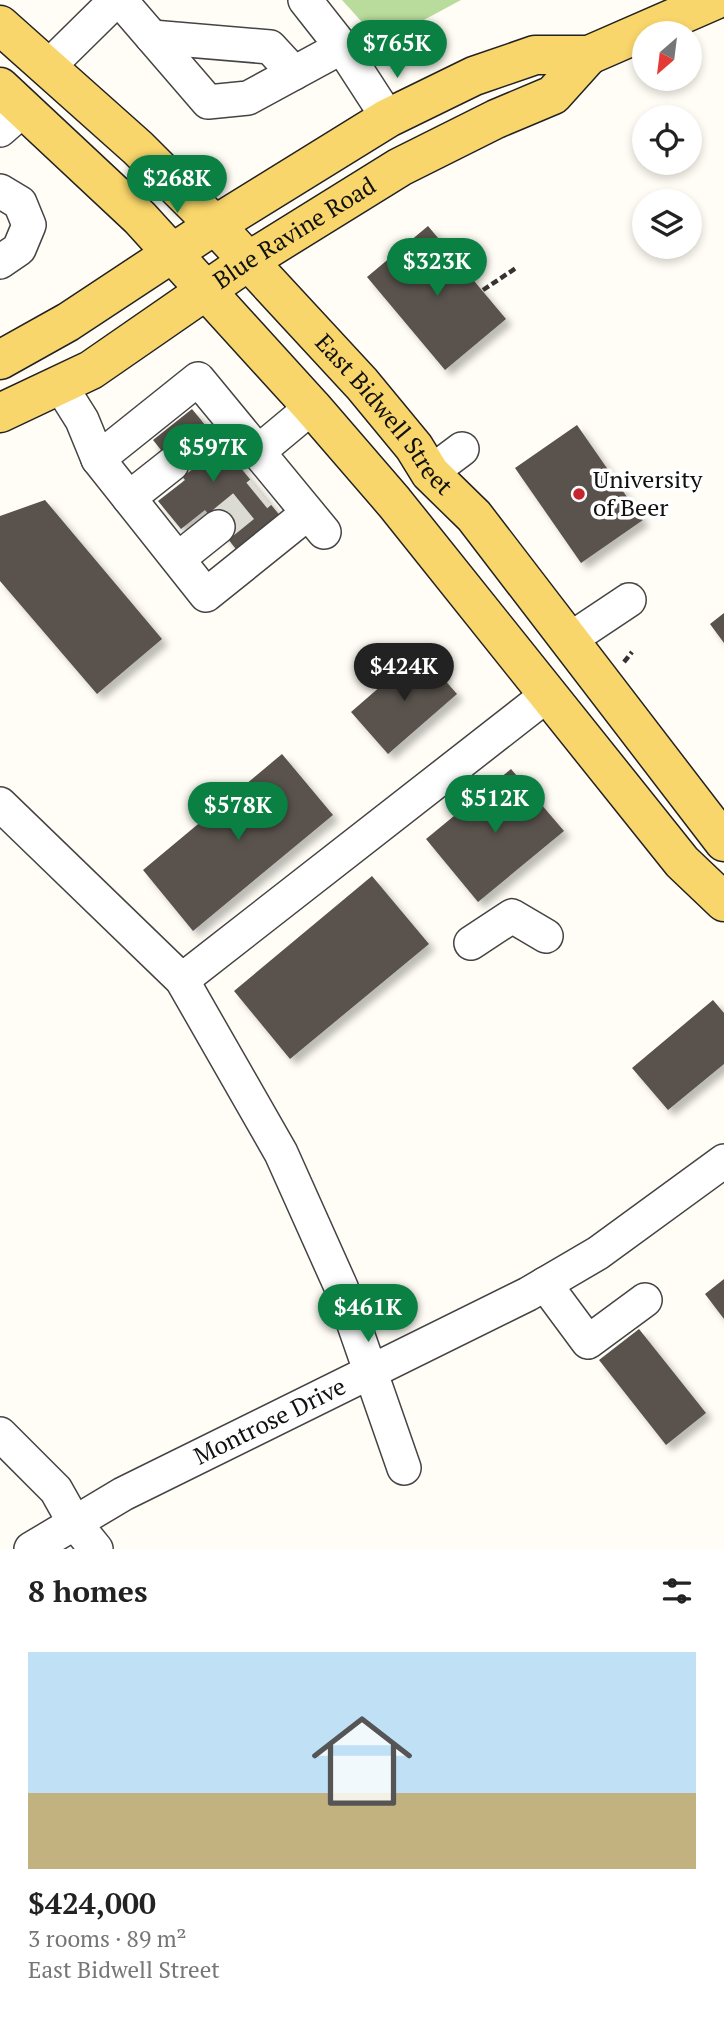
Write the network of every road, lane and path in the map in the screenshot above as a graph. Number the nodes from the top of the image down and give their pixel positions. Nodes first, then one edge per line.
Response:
1 (118, 0) edge
2 (305, 0) edge
3 (715, 0) edge
4 (0, 25) edge
5 (152, 37) junction
6 (342, 47) junction
7 (589, 55) junction
8 (42, 62) junction
9 (294, 73) junction
10 (8, 109) edge
11 (388, 118) junction
12 (0, 191) edge
13 (215, 225) junction
14 (172, 254) junction
15 (250, 260) junction
16 (0, 262) edge
17 (516, 268) dead end
18 (484, 290) dead end
19 (206, 292) junction
20 (0, 360) edge
21 (60, 385) junction
22 (312, 407) junction
23 (0, 413) edge
24 (462, 449) dead end
25 (258, 452) junction
26 (98, 459) junction
27 (172, 464) tunnel mouth
28 (430, 473) junction
29 (129, 498) junction
30 (401, 511) junction
31 (218, 527) tunnel mouth
32 (178, 559) junction
33 (629, 600) dead end
34 (569, 640) junction
35 (547, 695) junction
36 (0, 804) edge
37 (724, 842) edge
38 (724, 856) edge
39 (724, 902) edge
40 (546, 936) dead end
41 (471, 943) dead end
42 (182, 980) junction
43 (724, 1161) edge
44 (545, 1284) junction
45 (645, 1300) dead end
46 (369, 1374) junction
47 (0, 1434) edge
48 (404, 1468) dead end
49 (74, 1522) junction
50 (31, 1549) edge
51 (96, 1549) edge

1 - 5 street
1 - 8 street
2 - 6 street
3 - 7 main road, Blue Ravine Road
4 - 8 main road, East Bidwell Street
5 - 9 street
5 - 9 street
6 - 9 street
6 - 11 street
7 - 11 main road, Blue Ravine Road
7 - 15 main road, Blue Ravine Road
8 - 13 main road, East Bidwell Street
10 - 14 main road, East Bidwell Street
11 - 13 main road, Blue Ravine Road
12 - 16 street
13 - 14 main road, Blue Ravine Road
13 - 15 main road, East Bidwell Street
14 - 19 main road, East Bidwell Street
14 - 20 main road, Blue Ravine Road
15 - 19 main road, Blue Ravine Road
15 - 28 main road, East Bidwell Street
17 - 18 path
19 - 21 main road, Blue Ravine Road
19 - 22 main road, East Bidwell Street
21 - 23 main road, Blue Ravine Road
21 - 26 street
22 - 25 street
22 - 30 main road, East Bidwell Street
24 - 28 street
25 - 26 street
25 - 32 street
26 - 29 street
27 - 29 street
28 - 34 main road, East Bidwell Street
29 - 32 street
30 - 34 main road
30 - 35 main road, East Bidwell Street
31 - 32 street
33 - 34 street
34 - 37 main road, East Bidwell Street
35 - 38 main road
35 - 39 main road, East Bidwell Street
35 - 42 street
36 - 42 street
40 - 41 street
42 - 46 street
43 - 44 street, Montrose Drive
44 - 45 street
44 - 46 street, Montrose Drive
46 - 48 street
46 - 49 street, Montrose Drive
47 - 49 street
49 - 50 street, Montrose Drive
49 - 51 street

